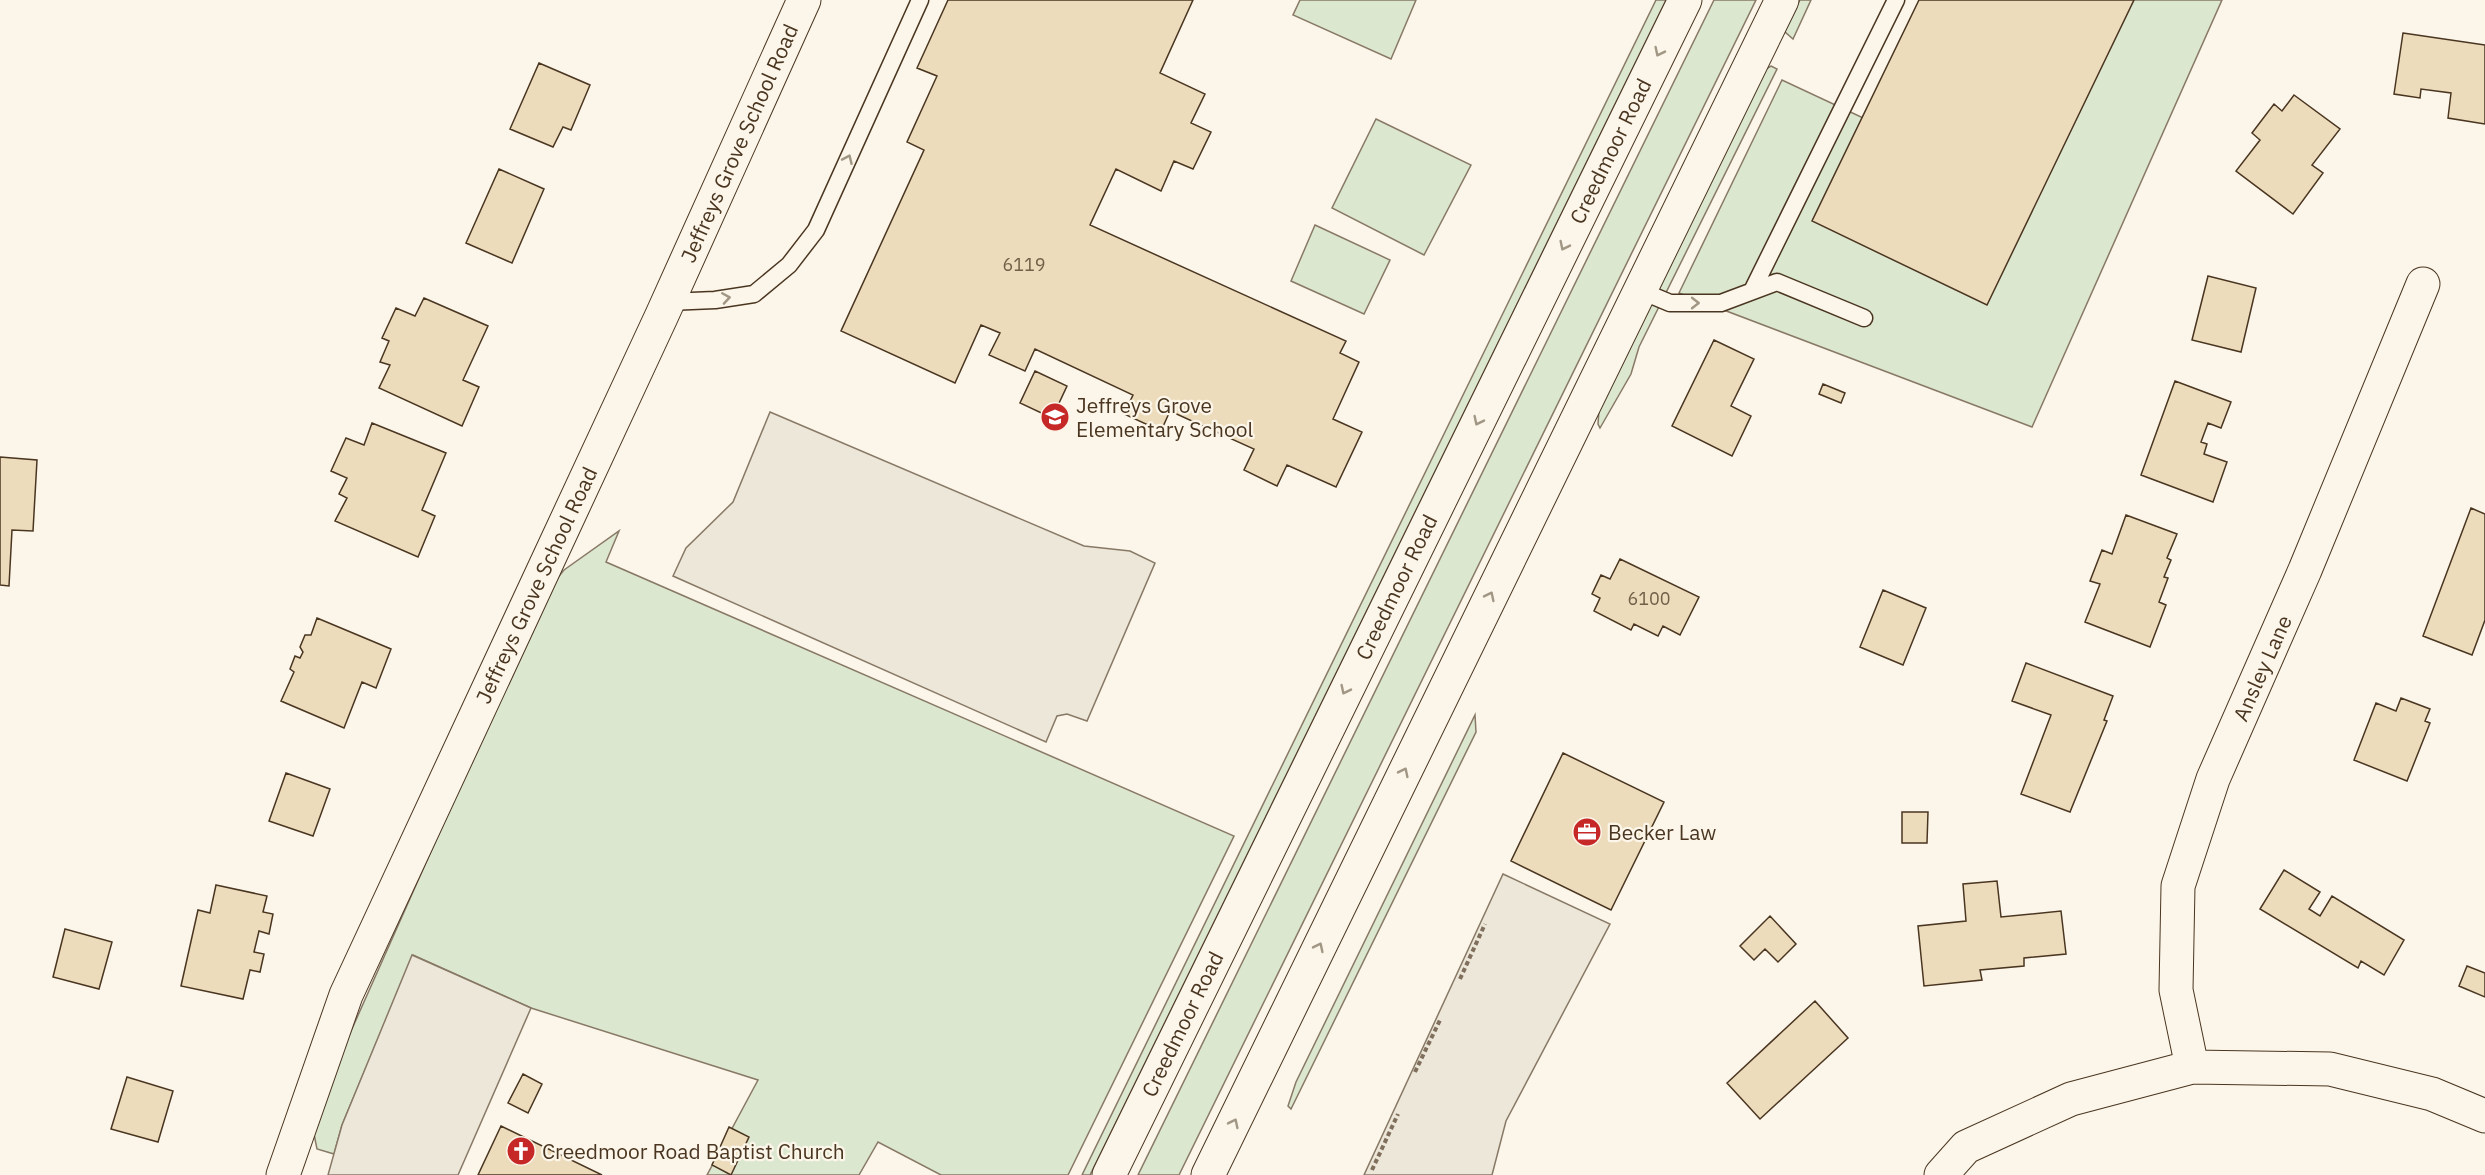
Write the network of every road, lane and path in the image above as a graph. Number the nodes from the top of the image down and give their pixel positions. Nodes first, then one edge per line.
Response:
1 (804, 0) edge
2 (920, 0) edge
3 (1685, 0) edge
4 (1782, 0) edge
5 (1896, 0) edge
6 (2423, 284) dead end
7 (1753, 289) junction
8 (1639, 290) junction
9 (668, 302) junction
10 (1864, 318) dead end
11 (1485, 924) dead end
12 (1460, 979) dead end
13 (1441, 1018) dead end
14 (2192, 1067) junction
15 (1415, 1072) dead end
16 (1398, 1114) dead end
17 (2485, 1116) edge
18 (1372, 1170) dead end
19 (283, 1175) edge
20 (1109, 1175) edge
21 (1208, 1175) edge
22 (1941, 1175) edge

1 - 9 street, Jeffreys Grove School Road
9 -> 2 lane
3 -> 20 street, Creedmoor Road
4 - 8 street
5 - 7 lane
6 - 14 street, Ansley Lane
8 -> 7 lane
7 - 10 lane
21 -> 8 street
9 - 19 street, Jeffreys Grove School Road
11 - 12 path
13 - 15 path
14 - 17 street
14 - 22 street
16 - 18 path

